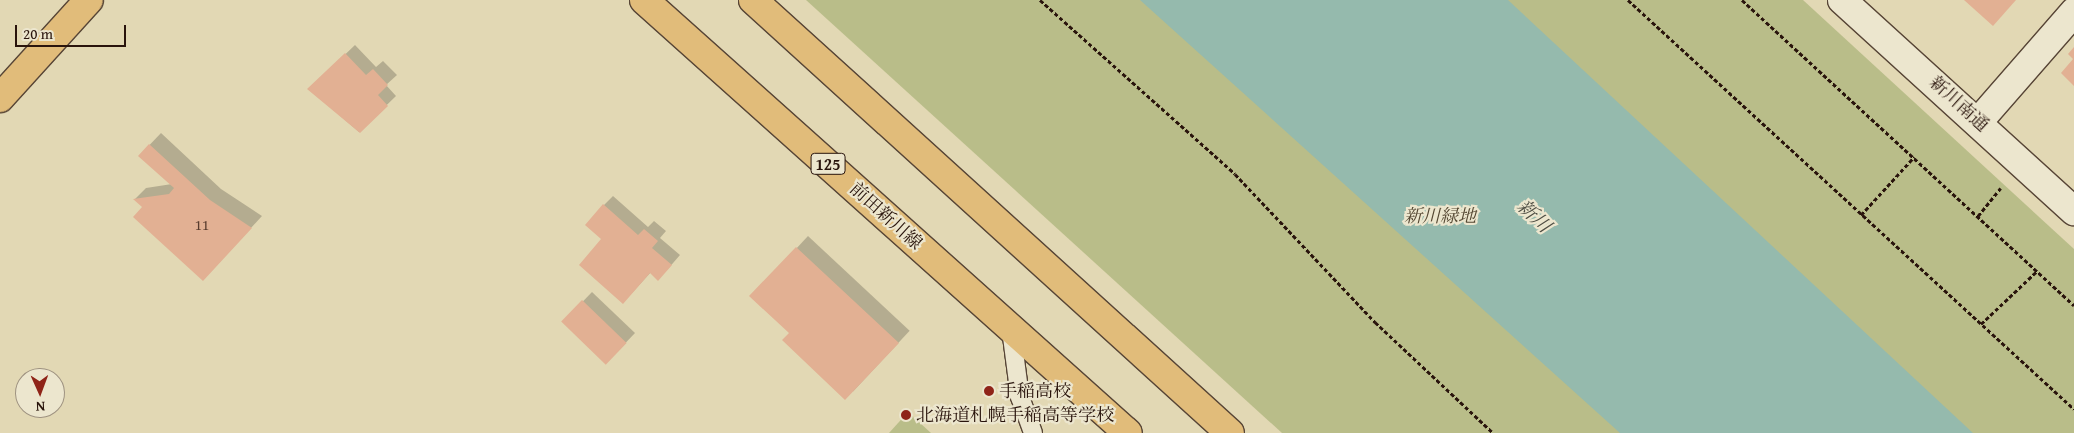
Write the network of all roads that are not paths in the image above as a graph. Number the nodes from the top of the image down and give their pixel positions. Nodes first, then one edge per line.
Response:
1 (89, 0) edge
2 (644, 0) edge
3 (753, 0) edge
4 (1842, 0) edge
5 (2074, 12) edge
6 (0, 98) edge
7 (1979, 120) junction
8 (2074, 212) edge
9 (1011, 328) junction
10 (1033, 433) edge
11 (1128, 433) edge
12 (1230, 433) edge

1 - 6 main road
2 - 9 main road, 前田新川線 / 125
3 - 12 main road
4 - 7 street, 新川南通
5 - 7 street
7 - 8 street, 新川南通
9 - 10 lane
9 - 11 main road, 前田新川線 / 125

